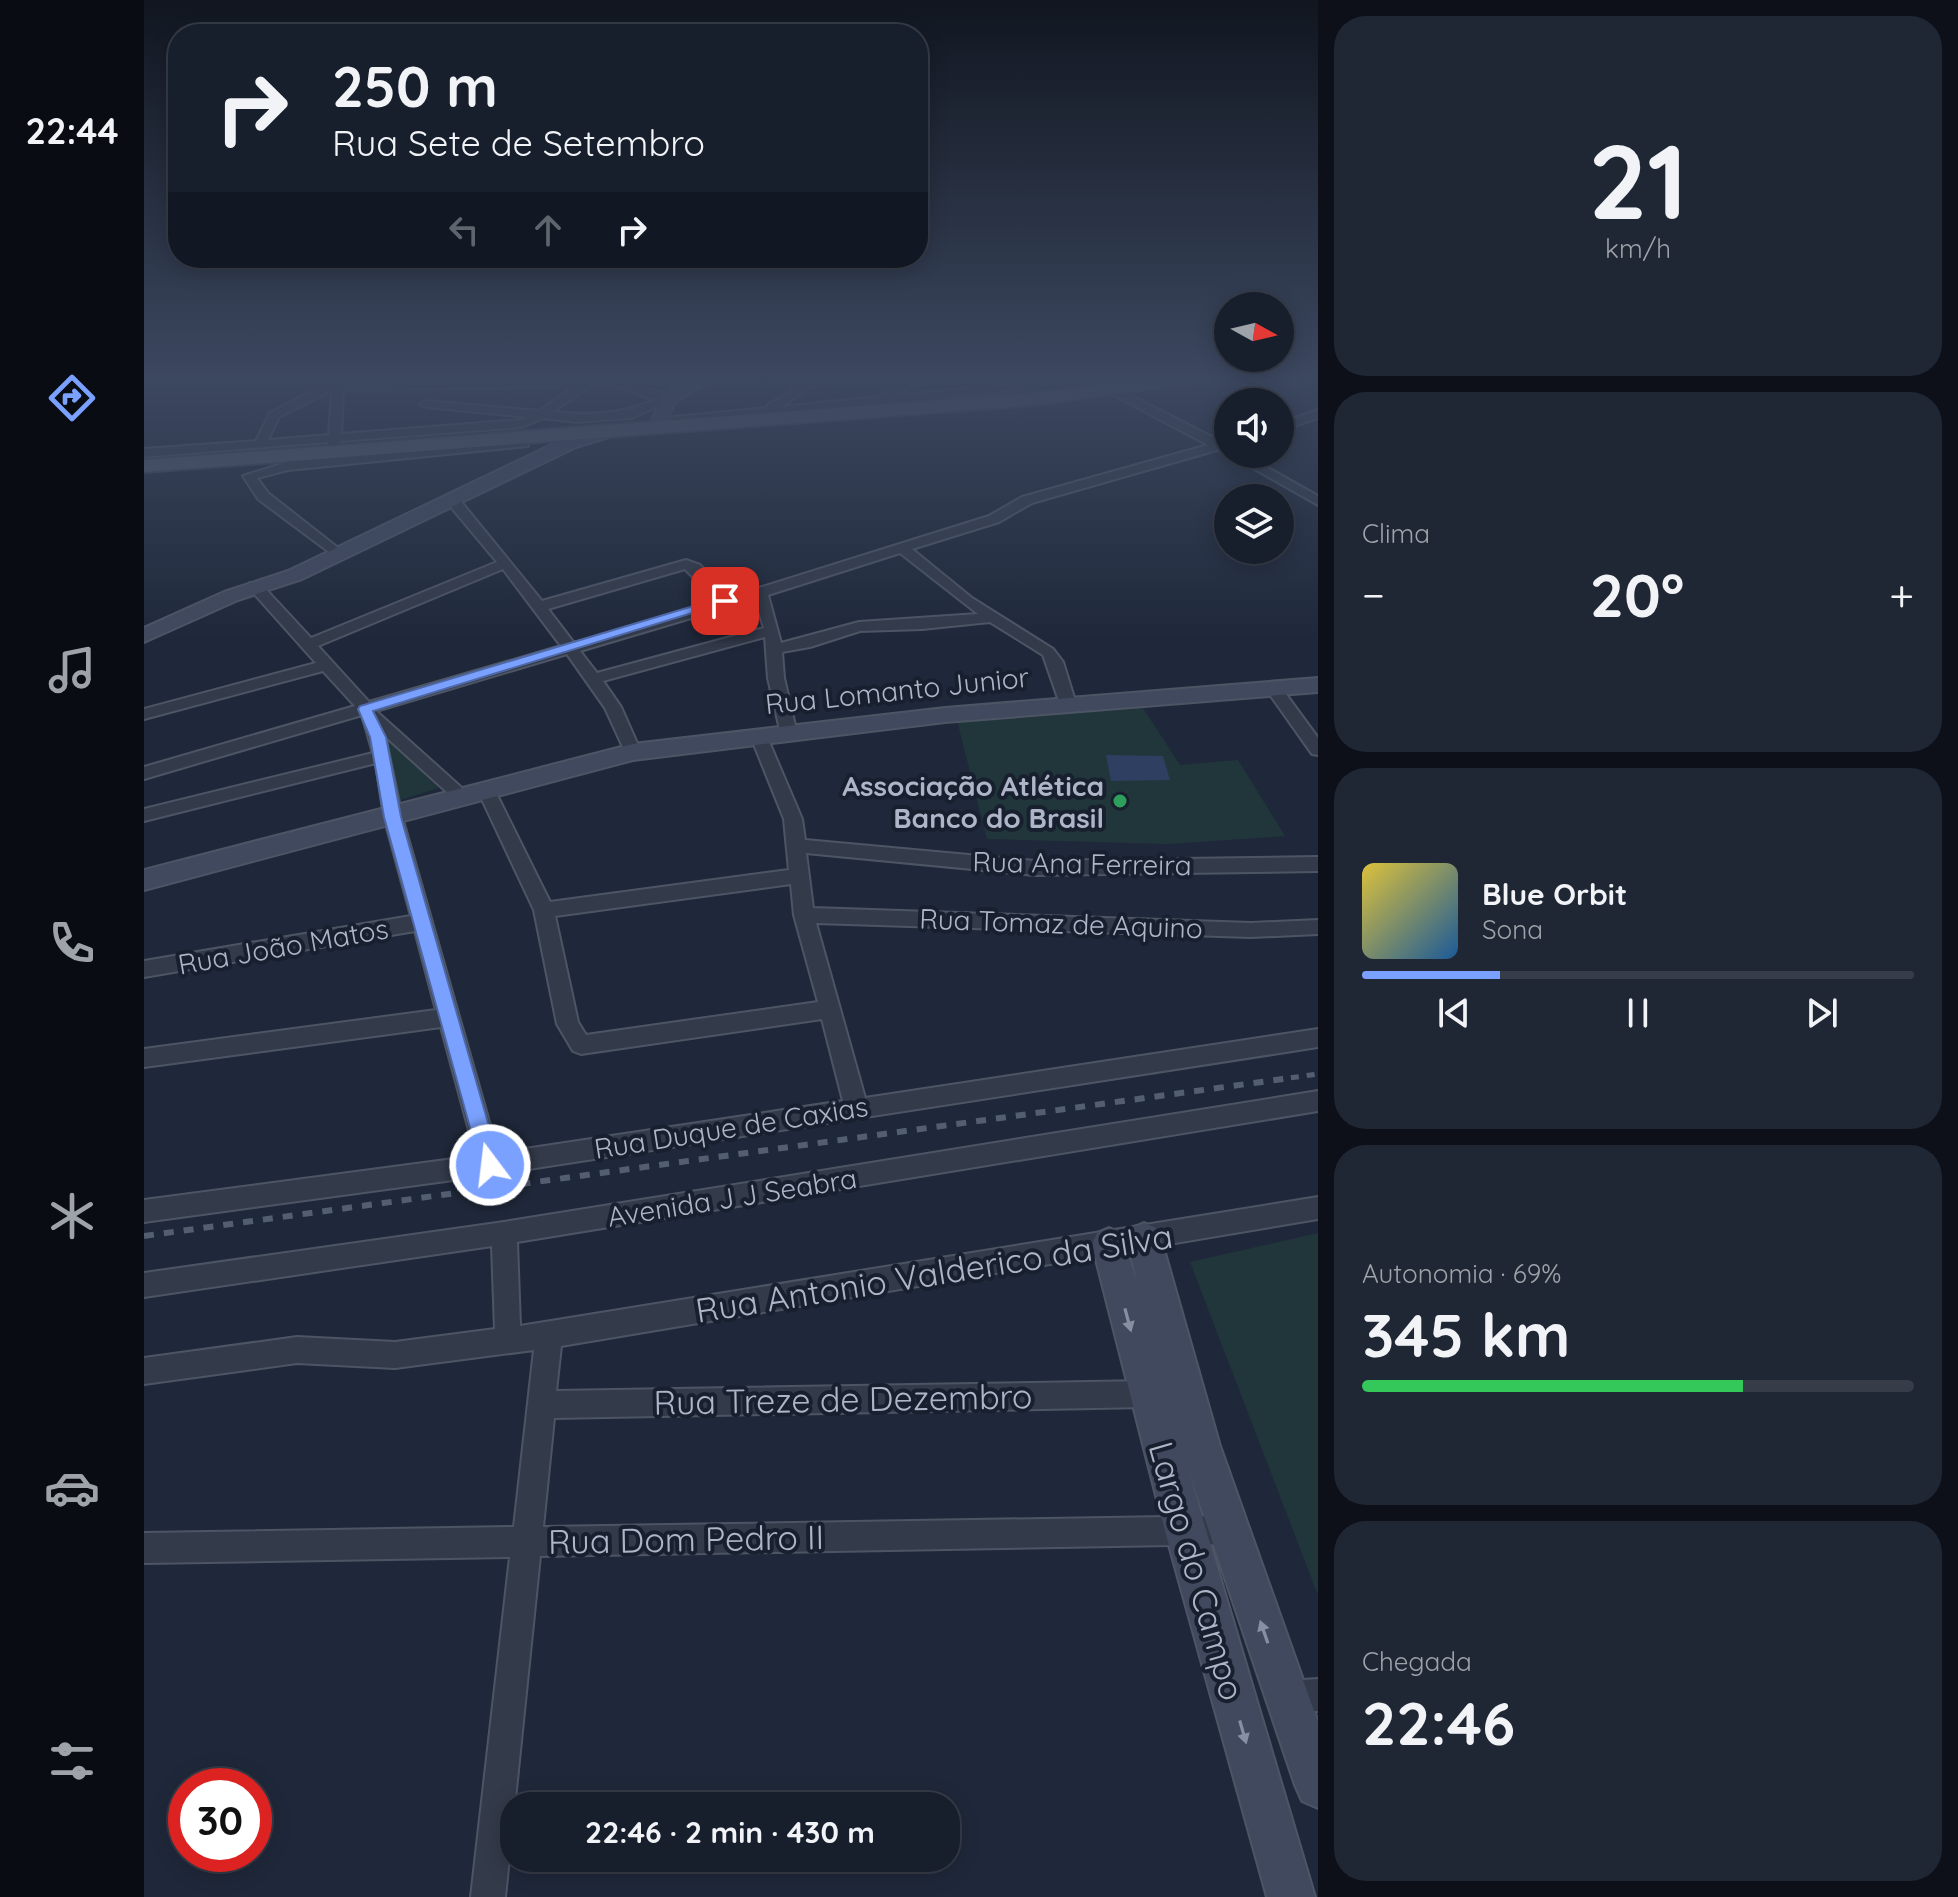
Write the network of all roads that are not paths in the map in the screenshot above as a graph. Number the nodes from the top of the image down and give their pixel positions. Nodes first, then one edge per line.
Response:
1 (303, 465) edge
2 (530, 465) edge
3 (1160, 465) edge
4 (1259, 468) edge
5 (453, 501) junction
6 (1318, 501) edge
7 (903, 549) junction
8 (337, 554) junction
9 (506, 563) junction
10 (259, 590) junction
11 (760, 593) junction
12 (725, 601) junction
13 (537, 607) junction
14 (994, 617) junction
15 (772, 630) junction
16 (144, 636) edge
17 (307, 645) junction
18 (568, 649) junction
19 (774, 649) junction
20 (144, 653) edge
21 (326, 665) junction
22 (593, 679) junction
23 (1318, 685) edge
24 (1274, 689) junction
25 (1068, 704) junction
26 (367, 711) junction
27 (144, 714) edge
28 (789, 734) junction
29 (759, 737) junction
30 (1318, 750) edge
31 (633, 752) junction
32 (383, 756) junction
33 (144, 773) edge
34 (476, 795) junction
35 (144, 815) edge
36 (393, 817) junction
37 (798, 846) junction
38 (1318, 864) edge
39 (797, 876) junction
40 (144, 880) edge
41 (544, 910) junction
42 (804, 915) junction
43 (422, 922) junction
44 (1318, 927) edge
45 (144, 969) edge
46 (830, 1009) junction
47 (450, 1017) junction
48 (1318, 1038) edge
49 (144, 1058) edge
50 (1318, 1101) edge
51 (856, 1107) junction
52 (490, 1165) junction
53 (1318, 1208) edge
54 (144, 1211) edge
55 (504, 1233) junction
56 (1126, 1242) junction
57 (144, 1285) edge
58 (549, 1335) junction
59 (508, 1339) junction
60 (144, 1371) edge
61 (1147, 1394) junction
62 (539, 1405) junction
63 (1228, 1530) junction
64 (1185, 1531) junction
65 (525, 1541) junction
66 (144, 1548) edge
67 (1302, 1696) edge
68 (1318, 1785) edge
69 (488, 1897) edge
70 (1291, 1897) edge

1 - 8 street
2 - 5 street
3 - 7 street
4 - 6 street
5 - 8 street
5 - 9 street
7 - 11 street
7 - 14 street
8 - 10 street
9 - 13 street
9 - 17 street
10 - 16 street
10 - 17 street
10 - 20 street
11 - 12 street
11 - 15 street
12 - 13 street
12 - 18 street
13 - 18 street
14 - 19 street
14 - 25 street
15 - 19 street
15 - 22 street
17 - 21 street
18 - 22 street
18 - 26 street
19 - 28 street
21 - 26 street
21 - 27 street
22 - 31 street
23 - 24 street, Rua Lomanto Junior
24 - 25 street, Rua Lomanto Junior
24 - 30 street
25 - 28 street, Rua Lomanto Junior
26 - 32 street
26 - 33 street
26 - 34 street
28 - 29 street, Rua Lomanto Junior
29 - 31 street, Rua Lomanto Junior
29 - 37 street
31 - 34 street, Rua Lomanto Junior
32 - 35 street
32 - 36 street
34 - 36 street, Rua Lomanto Junior
34 - 41 street
36 - 40 street
36 - 43 street
37 - 38 street, Rua Ana Ferreira
37 - 39 street
39 - 41 street
39 - 42 street
41 - 46 street
42 - 44 street, Rua Tomaz de Aquino
42 - 46 street
43 - 45 street, Rua João Matos
43 - 47 street
46 - 51 street
47 - 49 street
47 - 52 street
48 - 51 street, Rua Duque de Caxias
50 - 55 street, Avenida J J Seabra
51 - 52 street, Rua Duque de Caxias
52 - 54 street, Rua Duque de Caxias
53 - 56 street, Rua Antonio Valderico da Silva
55 - 57 street, Avenida J J Seabra
55 - 59 street
56 - 58 street, Rua Antonio Valderico da Silva
56 -> 61 street, Largo do Campo
56 - 63 street, Largo do Campo
58 - 59 street
58 - 62 street
59 - 60 street
61 - 62 street, Rua Treze de Dezembro
61 - 64 street, Largo do Campo
62 - 65 street
63 - 64 street, Rua Dom Pedro II
67 -> 63 street, Largo do Campo
64 - 65 street, Rua Dom Pedro II
64 -> 70 street, Largo do Campo
65 - 66 street, Rua Dom Pedro II
65 - 69 street
67 - 68 street, Largo do Campo

